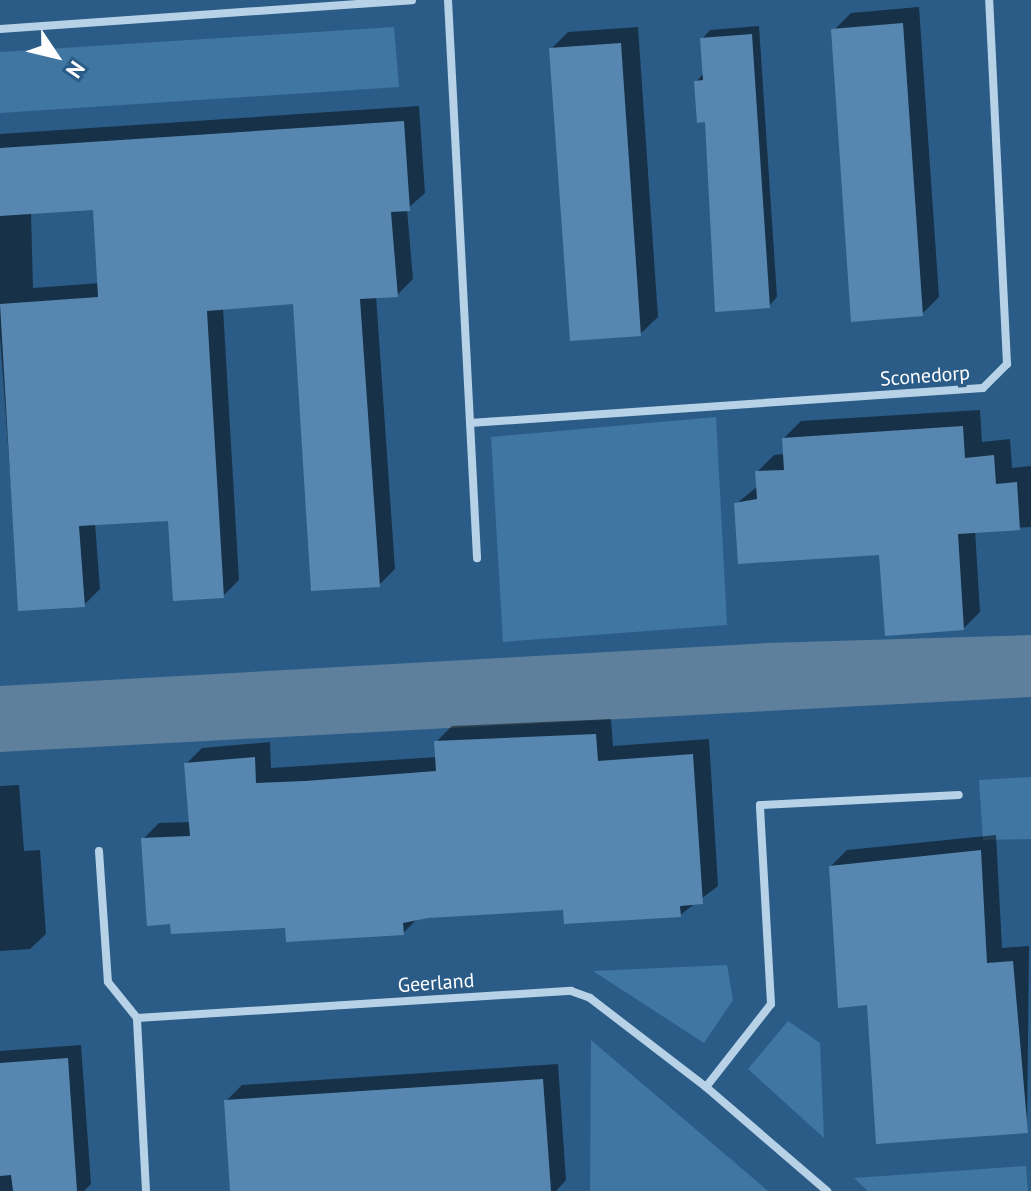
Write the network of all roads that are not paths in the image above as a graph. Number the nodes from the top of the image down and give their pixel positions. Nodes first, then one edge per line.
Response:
1 (412, 0) edge
2 (448, 0) edge
3 (989, 0) edge
4 (0, 29) edge
5 (470, 423) junction
6 (477, 558) dead end
7 (959, 795) dead end
8 (99, 851) dead end
9 (137, 1018) junction
10 (706, 1087) junction
11 (146, 1191) edge
12 (827, 1191) edge

1 - 4 street
2 - 5 street
3 - 5 street, Sconedorp
5 - 6 street
7 - 10 street
8 - 9 street
9 - 10 street, Geerland
9 - 11 street
10 - 12 street, Geerland

